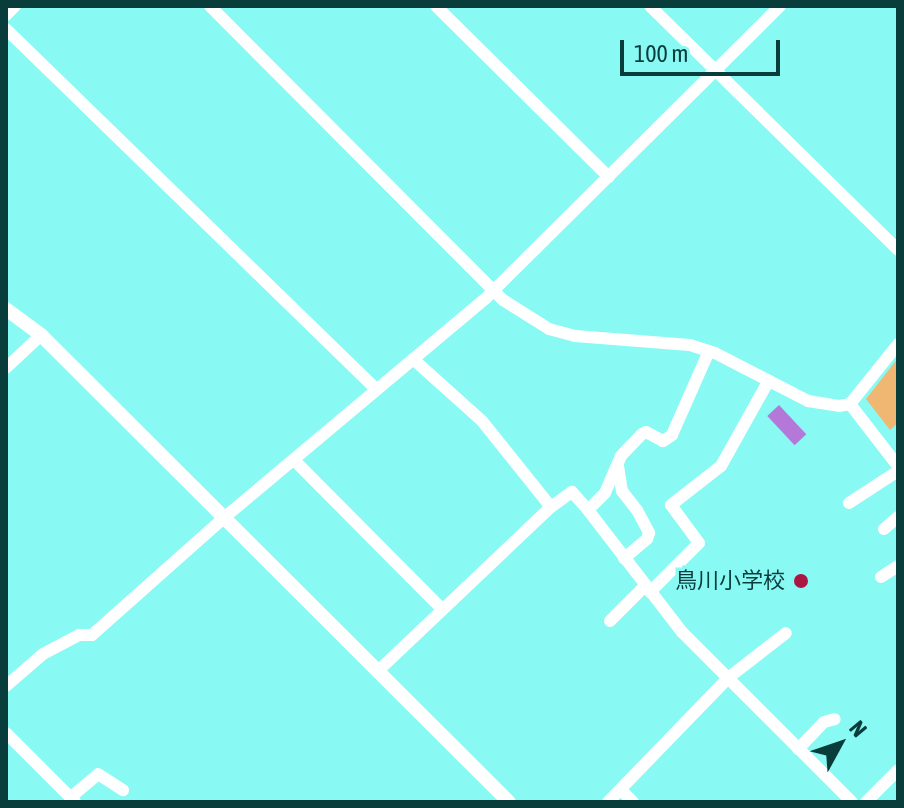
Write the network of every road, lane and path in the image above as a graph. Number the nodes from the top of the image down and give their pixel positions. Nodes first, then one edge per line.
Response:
1 (15, 6) edge
2 (210, 6) edge
3 (436, 6) edge
4 (650, 6) edge
5 (780, 6) edge
6 (6, 15) edge
7 (6, 29) edge
8 (716, 71) junction
9 (609, 177) junction
10 (898, 250) edge
11 (495, 289) junction
12 (6, 309) edge
13 (41, 335) junction
14 (898, 344) edge
15 (709, 351) junction
16 (413, 359) junction
17 (6, 368) edge
18 (769, 380) junction
19 (376, 389) junction
20 (850, 404) junction
21 (294, 460) junction
22 (618, 466) junction
23 (898, 468) edge
24 (849, 503) dead end
25 (551, 507) junction
26 (588, 510) junction
27 (225, 517) junction
28 (898, 517) edge
29 (884, 529) dead end
30 (624, 558) junction
31 (898, 566) edge
32 (881, 577) dead end
33 (647, 589) junction
34 (442, 609) junction
35 (610, 621) dead end
36 (786, 633) dead end
37 (379, 670) junction
38 (728, 678) junction
39 (6, 686) edge
40 (835, 719) dead end
41 (6, 733) edge
42 (798, 749) junction
43 (898, 770) edge
44 (123, 790) dead end
45 (621, 790) junction
46 (73, 800) edge
47 (509, 802) edge
48 (608, 802) edge
49 (633, 802) edge
50 (852, 802) edge
51 (866, 802) edge

1 - 6 street
2 - 11 street
3 - 9 street
4 - 8 street
5 - 8 street
7 - 19 street
8 - 9 street
8 - 10 street
9 - 11 street
11 - 15 street
11 - 16 street
12 - 13 street
13 - 17 street
13 - 27 street
14 - 20 street
15 - 18 street
15 - 22 street
16 - 19 street
16 - 25 street
18 - 20 street
18 - 33 street
19 - 21 street
20 - 23 street
21 - 27 street
21 - 34 street
22 - 26 street
22 - 30 street
23 - 24 street
25 - 26 street
25 - 34 street
26 - 30 street
27 - 37 street
27 - 39 street
28 - 29 street
30 - 33 street
31 - 32 street
33 - 35 street
33 - 38 street
34 - 37 street
36 - 38 street
37 - 47 street
38 - 42 street
38 - 45 street
40 - 42 street
41 - 46 street
42 - 50 street
43 - 51 street
44 - 46 street
45 - 48 street
45 - 49 street

